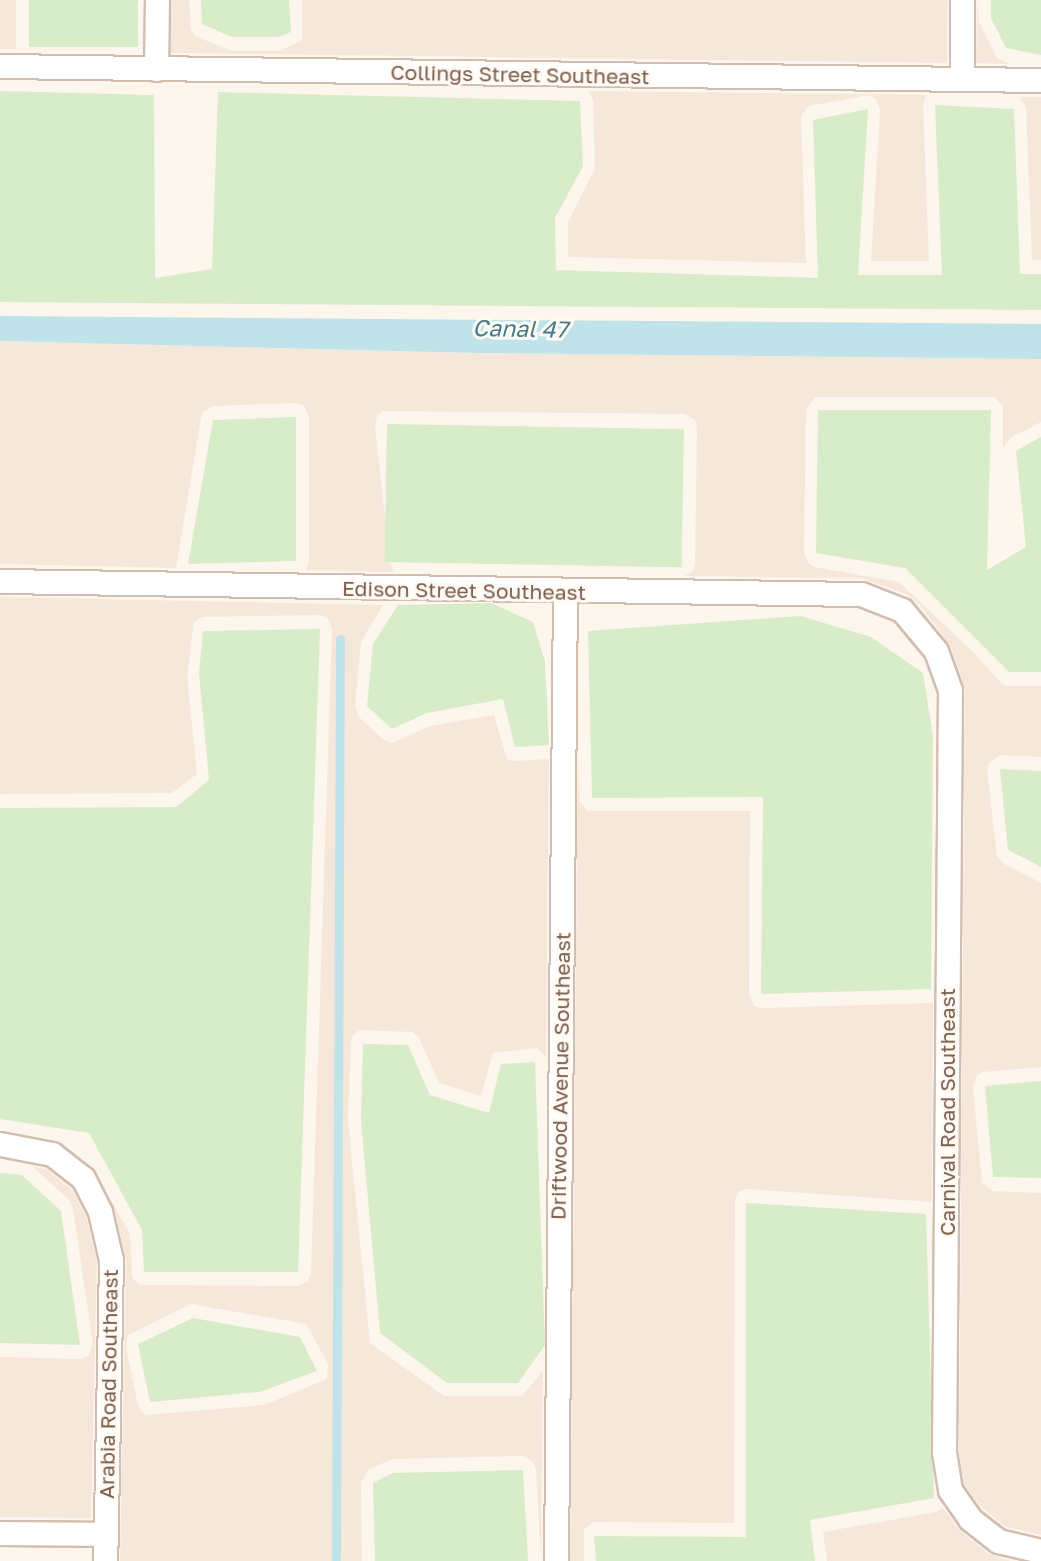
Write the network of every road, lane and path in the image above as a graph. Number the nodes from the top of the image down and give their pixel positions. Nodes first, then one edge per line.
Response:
1 (157, 0) edge
2 (962, 0) edge
3 (0, 66) edge
4 (156, 69) junction
5 (962, 79) junction
6 (1041, 80) edge
7 (0, 581) edge
8 (565, 592) junction
9 (918, 627) joint
10 (0, 1144) edge
11 (0, 1533) edge
12 (105, 1534) junction
13 (1041, 1551) edge
14 (105, 1561) edge
15 (556, 1561) edge

1 - 4 street
2 - 5 street
3 - 4 street, Collings Street Southeast
4 - 5 street, Collings Street Southeast
5 - 6 street, Collings Street Southeast
7 - 8 street, Edison Street Southeast
8 - 9 street, Edison Street Southeast
8 - 15 street, Driftwood Avenue Southeast
9 - 13 street, Carnival Road Southeast
10 - 12 street, Arabia Road Southeast
11 - 12 street
12 - 14 street, Arabia Road Southeast

